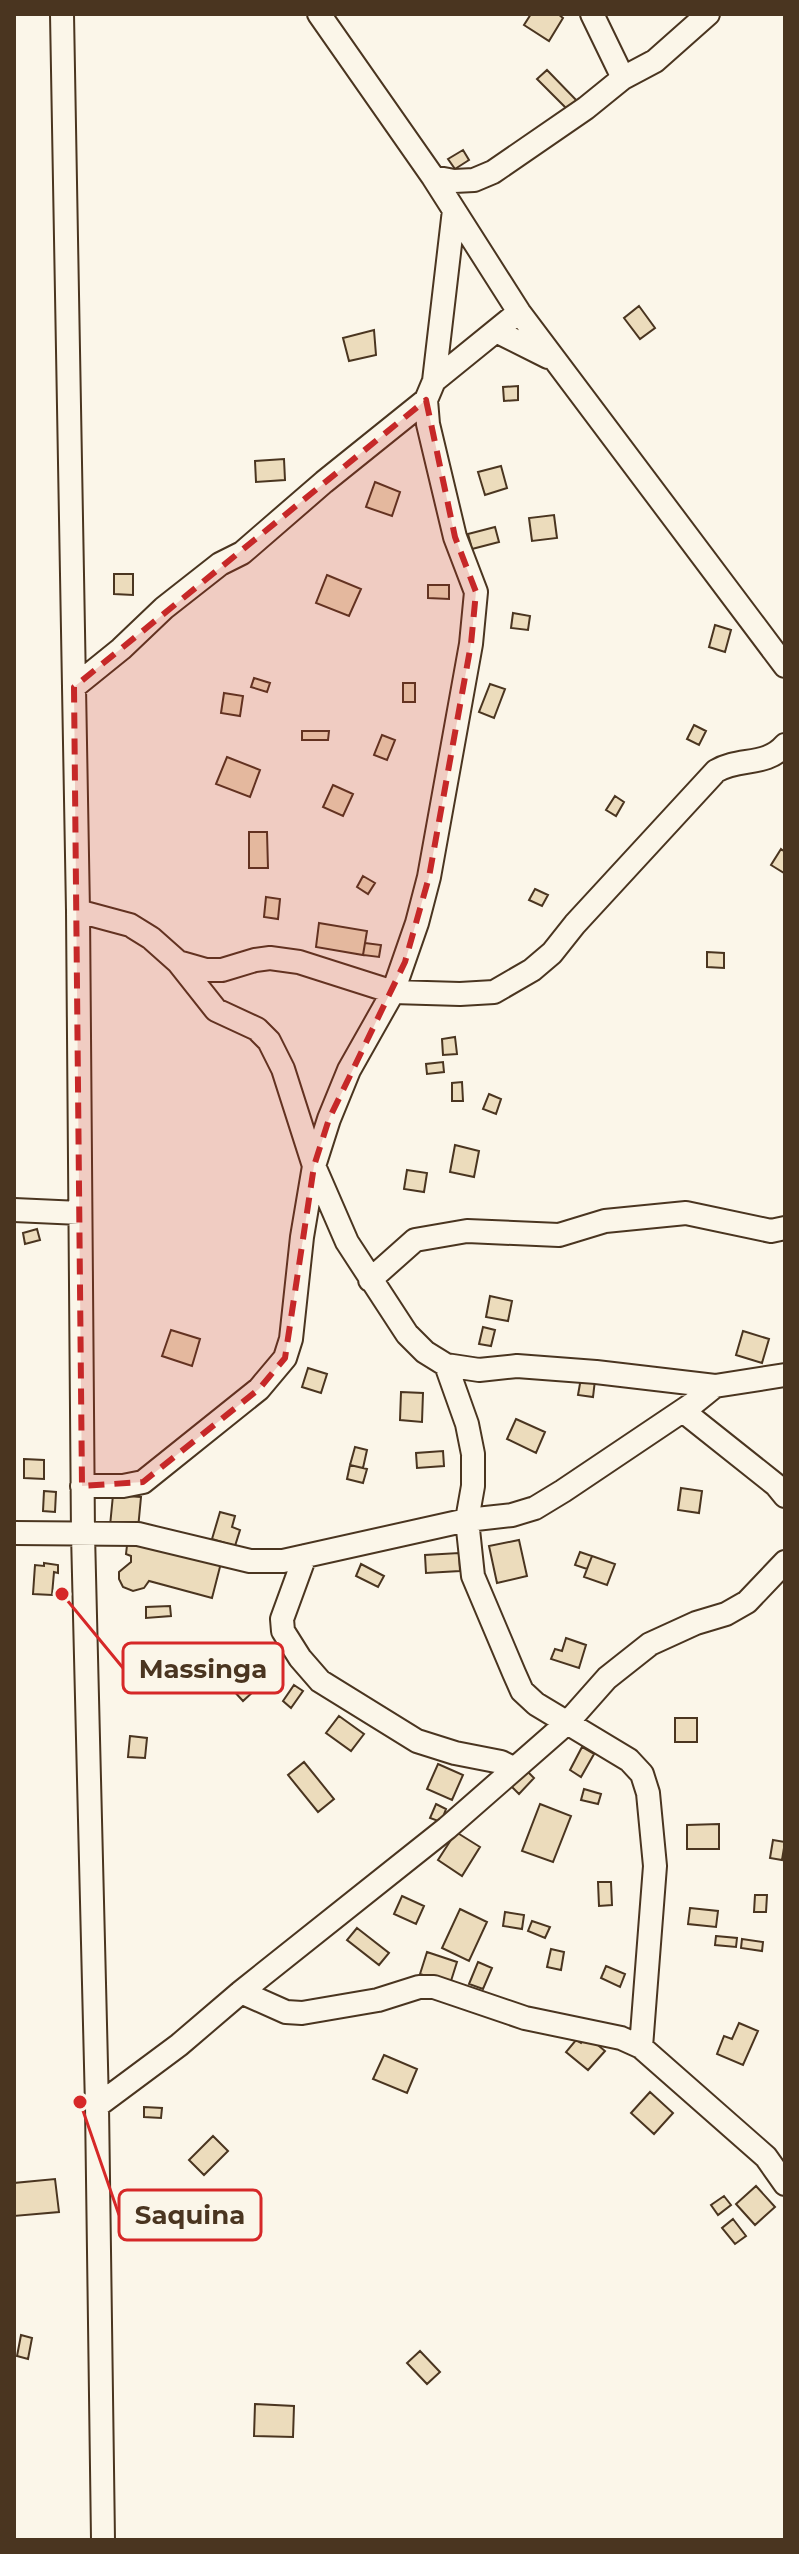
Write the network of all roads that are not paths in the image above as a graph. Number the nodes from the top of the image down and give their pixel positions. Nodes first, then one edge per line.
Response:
1 (62, 14) edge
2 (319, 14) edge
3 (592, 14) edge
4 (708, 14) edge
5 (623, 78) junction
6 (433, 177) junction
7 (454, 210) junction
8 (519, 312) junction
9 (496, 331) junction
10 (553, 359) junction
11 (430, 391) junction
12 (785, 666) edge
13 (74, 687) junction
14 (785, 745) edge
15 (78, 911) junction
16 (178, 962) junction
17 (393, 992) junction
18 (314, 1166) junction
19 (14, 1210) edge
20 (80, 1213) junction
21 (785, 1228) edge
22 (370, 1280) junction
23 (446, 1365) junction
24 (785, 1375) edge
25 (715, 1386) junction
26 (683, 1411) junction
27 (82, 1486) junction
28 (785, 1496) edge
29 (467, 1520) junction
30 (14, 1533) edge
31 (83, 1534) junction
32 (305, 1556) junction
33 (785, 1562) edge
34 (568, 1722) junction
35 (513, 1768) junction
36 (241, 1992) junction
37 (641, 2047) junction
38 (97, 2106) junction
39 (785, 2184) edge
40 (103, 2540) edge

1 - 13 street
2 - 6 street
3 - 5 street
4 - 5 street
5 - 6 street
6 - 7 street
7 - 8 street
7 - 11 street
8 - 9 street
8 - 10 street
9 - 10 street
9 - 11 street
10 - 12 street
11 - 13 street
11 - 17 street
13 - 15 street
14 - 17 street
15 - 16 street
15 - 20 street
16 - 17 street
16 - 18 street
17 - 18 street
18 - 22 street
18 - 27 street
19 - 20 street
20 - 27 street
21 - 22 street
22 - 23 street
23 - 25 street
23 - 29 street
24 - 25 street
25 - 26 street
26 - 28 street
26 - 29 street
27 - 31 street
29 - 32 street
29 - 34 street
30 - 31 street
31 - 32 street
31 - 38 street
32 - 35 street
33 - 34 street
34 - 35 street
34 - 37 street
35 - 36 street
36 - 37 street
36 - 38 street
37 - 39 street
38 - 40 street

